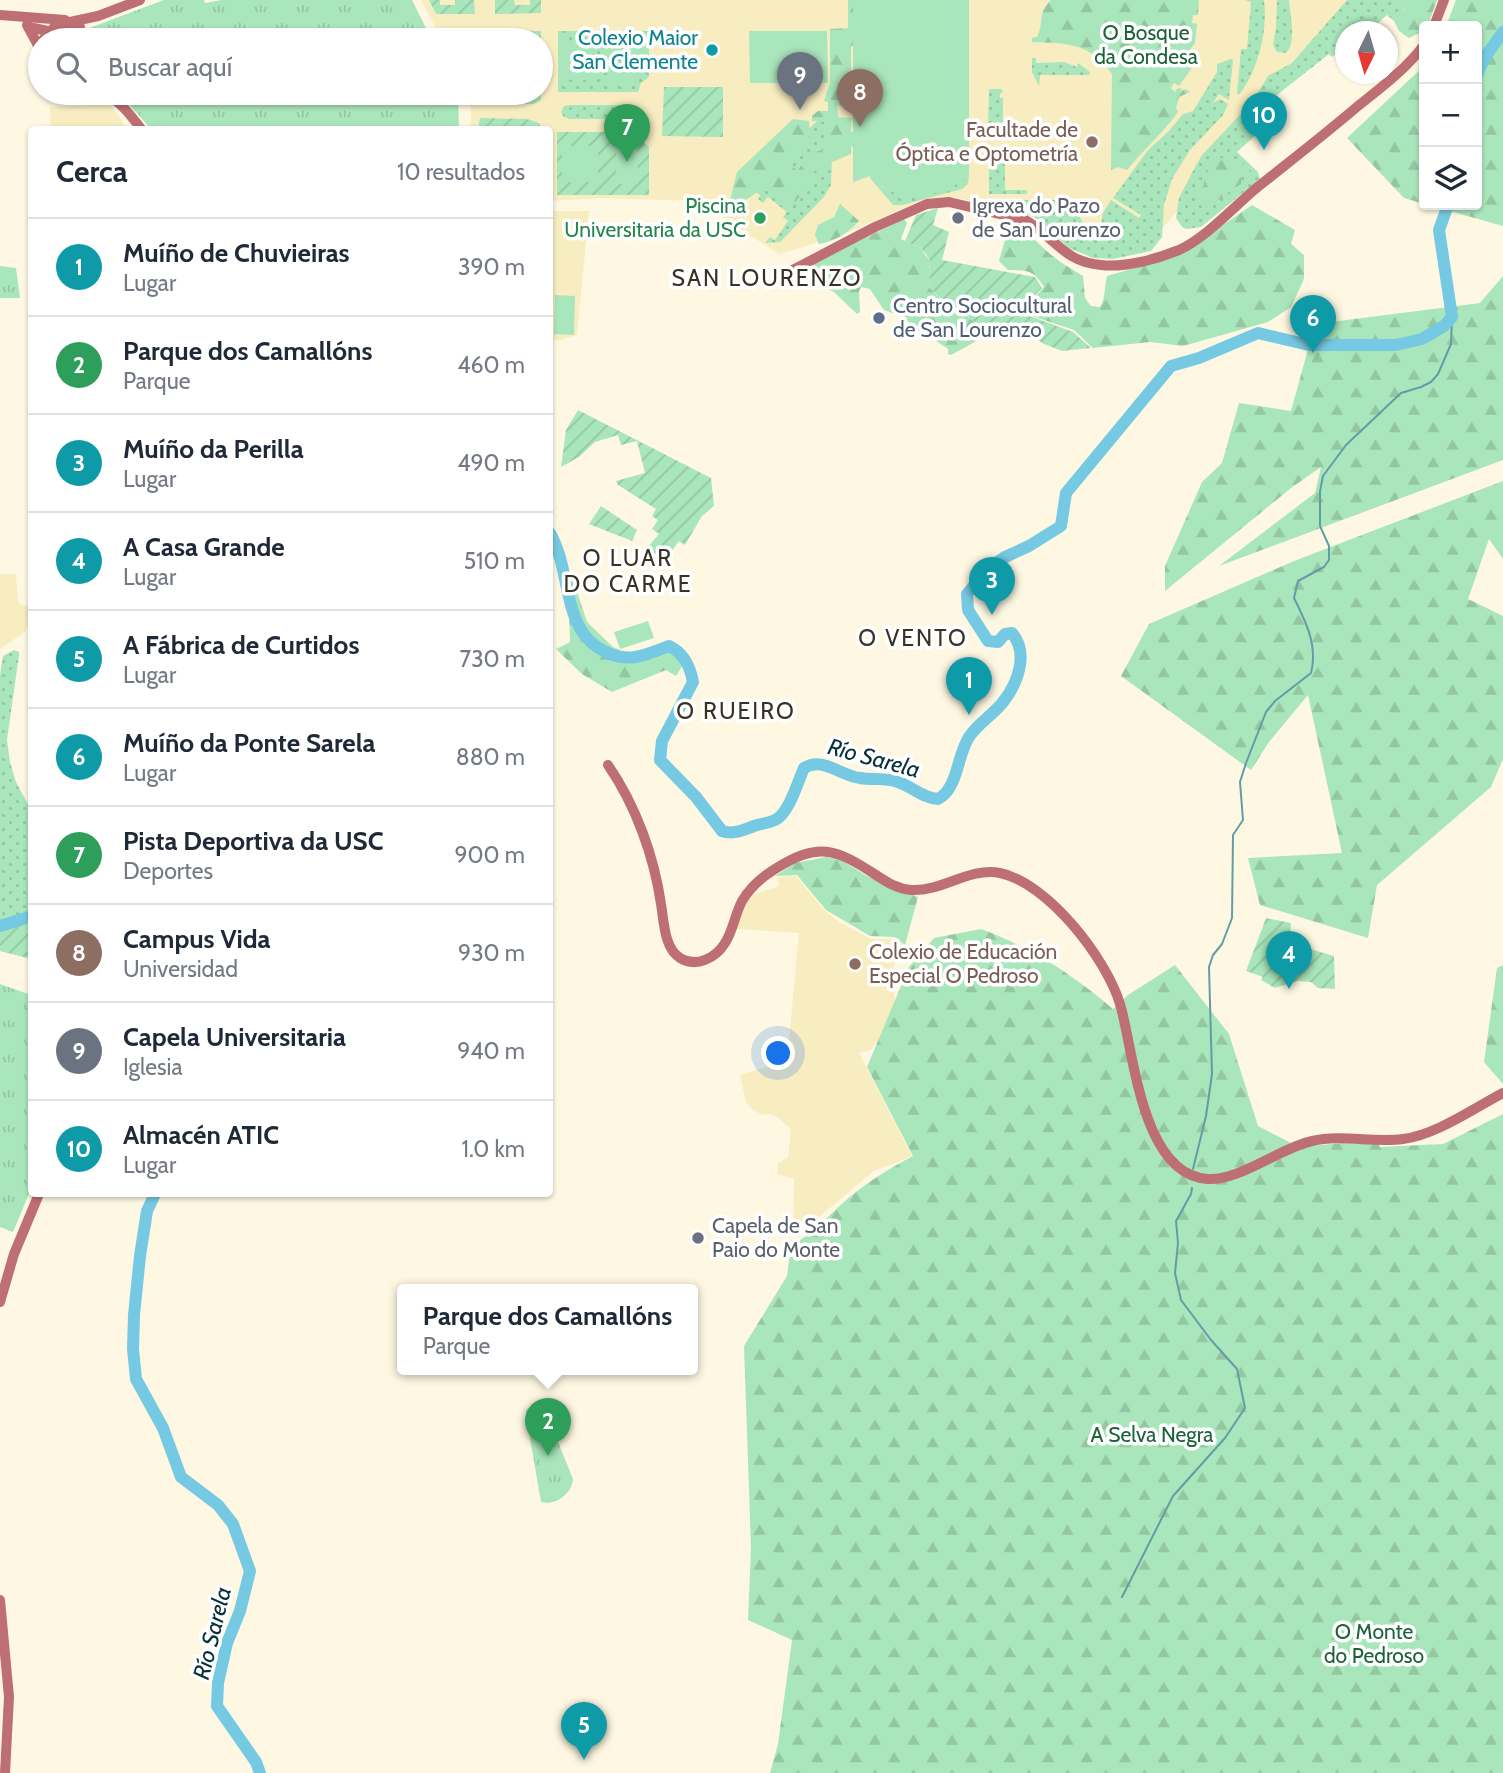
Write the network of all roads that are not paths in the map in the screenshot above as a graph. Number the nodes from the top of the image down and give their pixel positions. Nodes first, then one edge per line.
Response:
1 (141, 0) edge
2 (1444, 0) edge
3 (0, 15) edge
4 (22, 17) junction
5 (39, 19) junction
6 (1436, 21) edge
7 (83, 24) junction
8 (29, 27) edge
9 (44, 28) edge
10 (56, 28) edge
11 (78, 28) edge
12 (1419, 51) edge
13 (121, 105) edge
14 (139, 126) edge
15 (786, 273) dead end
16 (608, 765) dead end
17 (1503, 1093) edge
18 (38, 1197) edge
19 (0, 1302) edge
20 (0, 1600) edge
21 (0, 1611) edge
22 (5, 1773) edge

1 - 7 street
2 - 6 street
3 - 4 street
4 - 5 street
4 - 8 street
5 - 7 street
5 - 9 street
7 - 10 street
7 - 11 street
12 - 15 street
13 - 14 street
16 - 17 street
18 - 19 street
20 - 21 street
21 - 22 street

